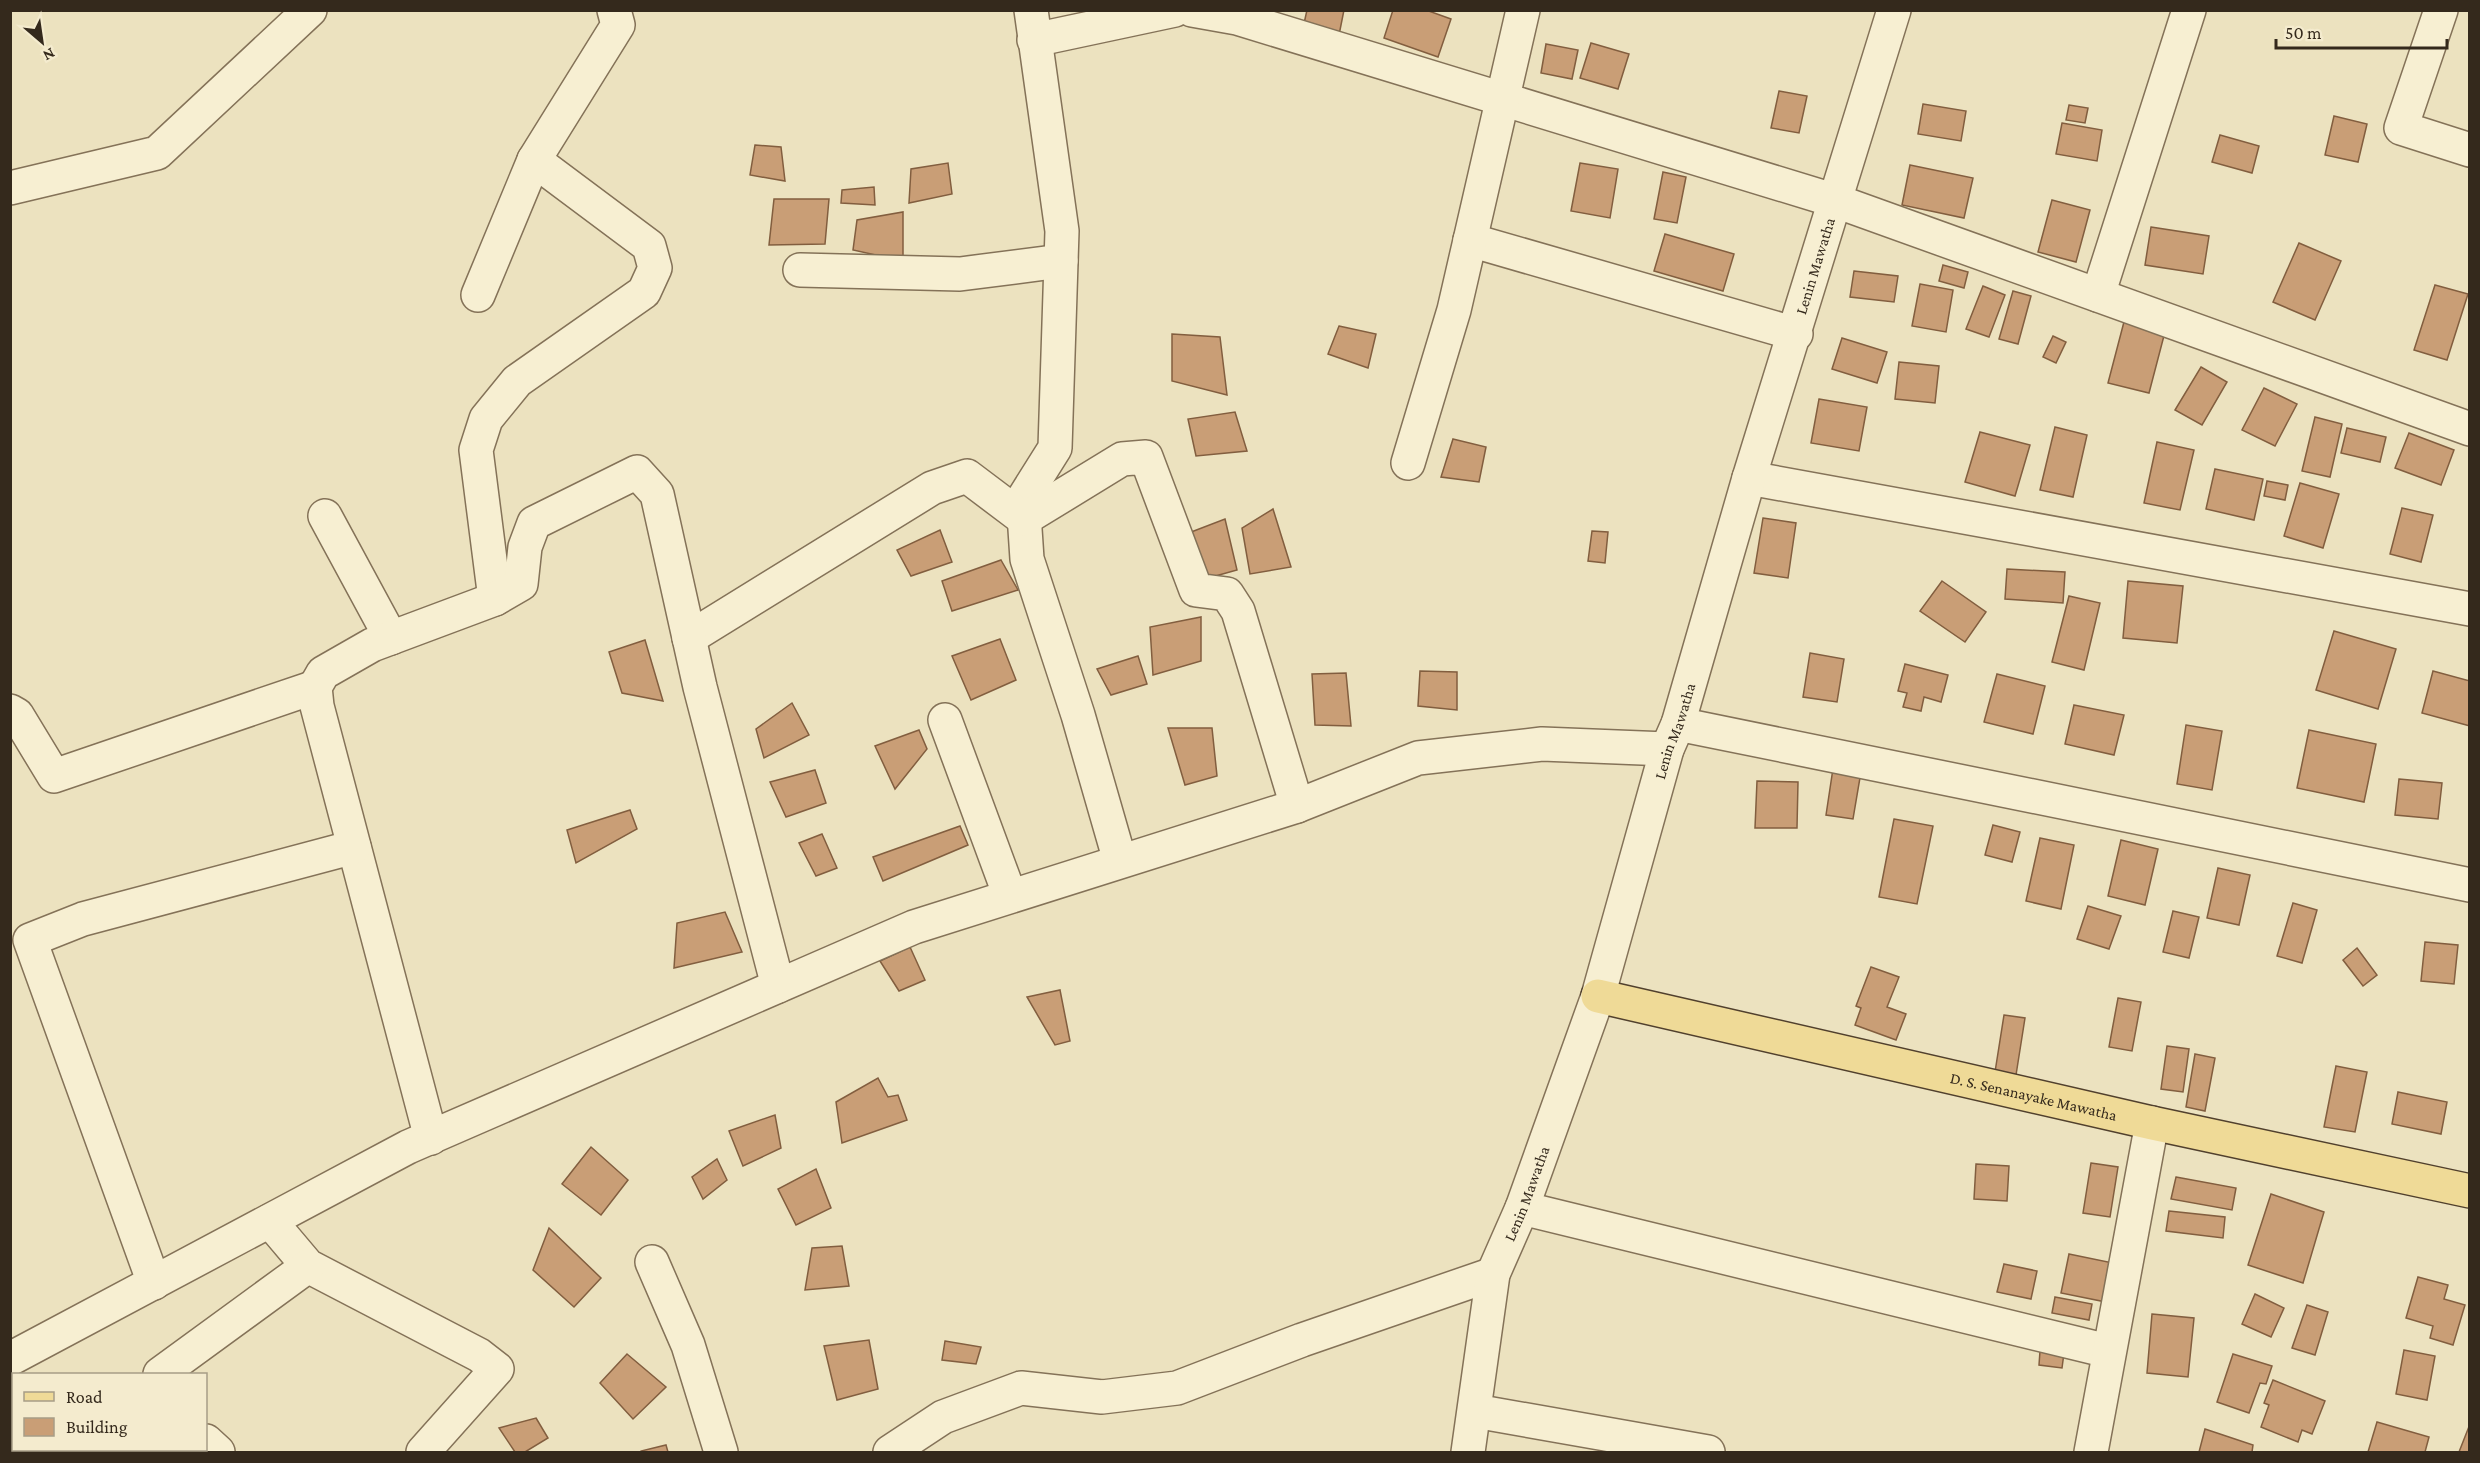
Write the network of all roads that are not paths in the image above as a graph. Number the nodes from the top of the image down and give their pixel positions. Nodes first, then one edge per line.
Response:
1 (310, 10) edge
2 (614, 10) edge
3 (1175, 10) edge
4 (1192, 10) edge
5 (1523, 10) edge
6 (1894, 10) edge
7 (2188, 10) edge
8 (2441, 10) edge
9 (1032, 25) edge
10 (1502, 100) junction
11 (2469, 150) edge
12 (534, 160) junction
13 (10, 188) edge
14 (1836, 201) junction
15 (1470, 240) junction
16 (1061, 261) junction
17 (800, 270) dead end
18 (478, 295) dead end
19 (2098, 295) junction
20 (1796, 334) junction
21 (2469, 429) edge
22 (1408, 463) dead end
23 (1749, 478) junction
24 (325, 516) dead end
25 (1024, 519) junction
26 (495, 599) junction
27 (2469, 609) edge
28 (391, 638) junction
29 (689, 639) junction
30 (315, 687) junction
31 (10, 711) edge
32 (945, 720) dead end
33 (1672, 736) junction
34 (1297, 806) junction
35 (354, 847) junction
36 (1120, 861) junction
37 (2469, 885) edge
38 (1010, 896) junction
39 (778, 986) junction
40 (1598, 996) junction
41 (2152, 1123) junction
42 (431, 1138) junction
43 (2469, 1191) edge
44 (1522, 1208) junction
45 (270, 1221) junction
46 (652, 1262) dead end
47 (308, 1266) junction
48 (1492, 1274) junction
49 (154, 1283) junction
50 (2108, 1352) junction
51 (10, 1359) edge
52 (163, 1373) edge
53 (1475, 1411) junction
54 (1664, 1449) edge
55 (423, 1452) edge
56 (722, 1452) edge
57 (890, 1452) edge
58 (1468, 1452) edge
59 (1708, 1452) edge
60 (2091, 1452) edge

1 - 13 street
2 - 12 street
3 - 9 street
4 - 10 street
5 - 10 street
6 - 14 street, Lenin Mawatha
7 - 19 street
8 - 11 street
9 - 16 street
10 - 14 street
10 - 15 street
12 - 18 street
12 - 26 street
14 - 19 street
14 - 20 street, Lenin Mawatha
15 - 20 street
15 - 22 street
16 - 17 street
16 - 25 street
19 - 21 street
20 - 23 street, Lenin Mawatha
23 - 27 street
23 - 33 street, Lenin Mawatha
24 - 28 street
25 - 29 street
25 - 34 street
25 - 36 street
26 - 28 street
26 - 29 street
28 - 30 street
29 - 39 street
30 - 31 street
30 - 35 street
32 - 38 street
33 - 34 street
33 - 37 street
33 - 40 street, Lenin Mawatha
34 - 36 street
35 - 42 street
35 - 49 street
36 - 38 street
38 - 39 street
39 - 42 street
40 - 41 main road, D. S. Senanayake Mawatha
40 - 44 street, Lenin Mawatha
41 - 43 main road, D. S. Senanayake Mawatha
41 - 50 street
42 - 45 street
44 - 48 street, Lenin Mawatha
44 - 50 street
45 - 47 street
45 - 49 street
46 - 56 street
47 - 52 street
47 - 55 street
48 - 53 street, Lenin Mawatha
48 - 57 street
49 - 51 street
50 - 60 street
53 - 54 street
53 - 58 street, Lenin Mawatha
54 - 59 street

